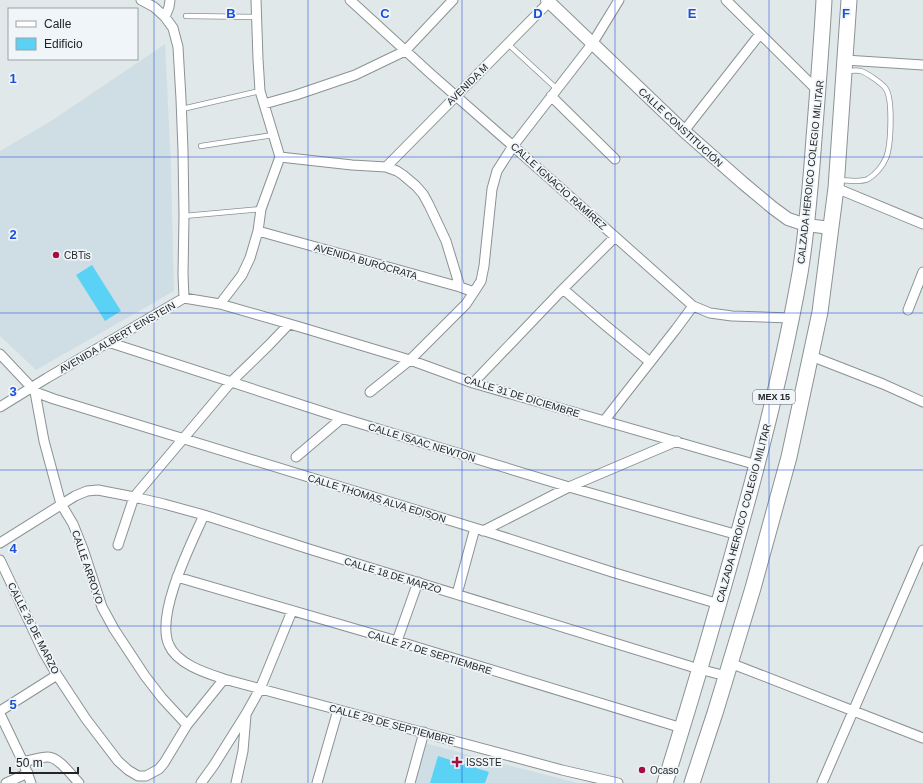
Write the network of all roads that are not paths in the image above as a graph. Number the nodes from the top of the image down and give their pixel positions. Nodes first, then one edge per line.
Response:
1 (141, 0) edge
2 (170, 0) edge
3 (256, 0) edge
4 (350, 0) edge
5 (453, 0) edge
6 (619, 0) edge
7 (726, 0) edge
8 (824, 0) edge
9 (849, 0) edge
10 (548, 1) edge
11 (186, 16) dead end
12 (165, 17) junction
13 (256, 17) junction
14 (760, 34) junction
15 (508, 44) junction
16 (592, 44) junction
17 (405, 51) junction
18 (923, 65) edge
19 (845, 66) junction
20 (260, 91) junction
21 (818, 91) junction
22 (554, 93) junction
23 (455, 96) junction
24 (264, 104) junction
25 (182, 109) junction
26 (684, 131) junction
27 (273, 135) junction
28 (201, 146) dead end
29 (513, 146) junction
30 (280, 157) junction
31 (616, 159) dead end
32 (386, 167) junction
33 (836, 184) junction
34 (261, 209) junction
35 (184, 216) junction
36 (923, 224) edge
37 (806, 225) junction
38 (831, 228) junction
39 (258, 231) junction
40 (615, 237) junction
41 (923, 272) edge
42 (460, 287) junction
43 (564, 289) junction
44 (474, 292) junction
45 (184, 298) junction
46 (220, 304) junction
47 (693, 306) junction
48 (908, 310) dead end
49 (791, 318) junction
50 (289, 324) junction
51 (108, 342) junction
52 (0, 354) edge
53 (812, 356) junction
54 (410, 360) junction
55 (650, 362) junction
56 (231, 382) junction
57 (473, 383) junction
58 (33, 390) junction
59 (370, 392) dead end
60 (923, 402) edge
61 (0, 408) edge
62 (342, 418) junction
63 (604, 420) junction
64 (183, 439) junction
65 (677, 441) junction
66 (296, 457) dead end
67 (757, 465) junction
68 (569, 487) junction
69 (134, 497) junction
70 (61, 504) junction
71 (204, 515) junction
72 (479, 530) junction
73 (738, 535) junction
74 (0, 543) edge
75 (118, 545) dead end
76 (923, 550) edge
77 (0, 560) edge
78 (176, 577) junction
79 (418, 582) junction
80 (456, 594) junction
81 (719, 604) junction
82 (292, 611) junction
83 (397, 641) junction
84 (699, 669) junction
85 (728, 670) junction
86 (57, 675) junction
87 (224, 680) junction
88 (260, 689) junction
89 (338, 710) junction
90 (0, 711) edge
91 (853, 712) junction
92 (0, 714) edge
93 (246, 714) junction
94 (187, 725) junction
95 (682, 728) junction
96 (424, 732) junction
97 (923, 738) edge
98 (24, 762) junction
99 (28, 773) junction
100 (6, 783) edge
101 (32, 783) edge
102 (79, 783) edge
103 (201, 783) edge
104 (236, 783) edge
105 (317, 783) edge
106 (410, 783) edge
107 (618, 783) edge
108 (665, 783) edge
109 (692, 783) edge
110 (822, 783) edge

1 - 12 street
2 - 12 street
3 - 13 street
4 - 17 street, CALLE IGNACIO RAMÍREZ
5 - 17 street
6 - 16 street
7 - 14 street
8 - 21 main road, CALZADA HEROICO COLEGIO MILITAR / MEX 15
9 - 19 main road, MEX 15
10 - 15 street, AVENIDA M
10 - 16 street, CALLE CONSTITUCIÓN
11 - 13 lane
12 - 25 street
13 - 20 street
14 - 21 street
14 - 26 street
15 - 22 lane
15 - 23 street, AVENIDA M
16 - 22 street
16 - 26 street, CALLE CONSTITUCIÓN
17 - 23 street, CALLE IGNACIO RAMÍREZ
17 - 24 street
18 - 19 street
19 - 33 main road, MEX 15
19 - 33 lane
20 - 24 street
20 - 25 lane
21 - 37 main road, CALZADA HEROICO COLEGIO MILITAR / MEX 15
22 - 29 street
22 - 31 street
23 - 29 street, CALLE IGNACIO RAMÍREZ
23 - 32 street, AVENIDA M
24 - 27 street
25 - 35 street
26 - 37 street, CALLE CONSTITUCIÓN
27 - 28 lane
27 - 30 street
29 - 40 street, CALLE IGNACIO RAMÍREZ
29 - 44 street
30 - 32 street
30 - 34 street
32 - 42 street
33 - 36 street
33 - 38 main road, MEX 15
34 - 35 lane
34 - 39 street
35 - 45 street
37 - 38 street, CALLE CONSTITUCIÓN
37 - 49 main road, CALZADA HEROICO COLEGIO MILITAR / MEX 15
38 - 53 main road, MEX 15
39 - 42 street, AVENIDA BURÓCRATA
39 - 46 street
40 - 43 street
40 - 47 street, CALLE IGNACIO RAMÍREZ
41 - 48 street
42 - 44 street, AVENIDA BURÓCRATA
43 - 55 street
43 - 57 street
44 - 54 street
45 - 46 street, AVENIDA ALBERT EINSTEIN
45 - 51 street, AVENIDA ALBERT EINSTEIN
46 - 50 street, AVENIDA ALBERT EINSTEIN
47 - 49 street, CALLE IGNACIO RAMÍREZ
47 - 55 street
49 - 67 main road, CALZADA HEROICO COLEGIO MILITAR / MEX 15
50 - 54 street, CALLE 31 DE DICIEMBRE
50 - 56 street
51 - 56 street, CALLE ISAAC NEWTON
51 - 58 street, AVENIDA ALBERT EINSTEIN
52 - 58 street
53 - 60 street
53 - 85 main road, MEX 15
54 - 57 street, CALLE 31 DE DICIEMBRE
54 - 59 street
55 - 63 street
56 - 62 street, CALLE ISAAC NEWTON
56 - 64 street
57 - 63 street, CALLE 31 DE DICIEMBRE
58 - 61 street, AVENIDA ALBERT EINSTEIN
58 - 64 street, CALLE THOMAS ALVA EDISON
58 - 70 street, CALLE ARROYO
62 - 66 street
62 - 68 street, CALLE ISAAC NEWTON
63 - 65 street, CALLE 31 DE DICIEMBRE
64 - 69 street
64 - 72 street, CALLE THOMAS ALVA EDISON
65 - 67 street, CALLE 31 DE DICIEMBRE
65 - 68 street
67 - 73 main road, CALZADA HEROICO COLEGIO MILITAR / MEX 15
68 - 72 street
68 - 73 street, CALLE ISAAC NEWTON
69 - 70 street, CALLE 18 DE MARZO
69 - 71 street, CALLE 18 DE MARZO
69 - 75 street
70 - 74 street, CALLE 18 DE MARZO
70 - 94 street, CALLE ARROYO
71 - 78 street
71 - 79 street, CALLE 18 DE MARZO
72 - 80 street
72 - 81 street, CALLE THOMAS ALVA EDISON
73 - 81 main road, CALZADA HEROICO COLEGIO MILITAR / MEX 15
76 - 91 street
77 - 86 street, CALLE 26 DE MARZO
78 - 82 street, CALLE 27 DE SEPTIEMBRE
78 - 87 street, CALLE 29 DE SEPTIEMBRE
79 - 80 street, CALLE 18 DE MARZO
79 - 83 street
80 - 84 street, CALLE 18 DE MARZO
81 - 84 main road, CALZADA HEROICO COLEGIO MILITAR / MEX 15
82 - 83 street, CALLE 27 DE SEPTIEMBRE
82 - 88 street
83 - 95 street, CALLE 27 DE SEPTIEMBRE
84 - 85 street, CALLE 18 DE MARZO
84 - 95 main road, CALZADA HEROICO COLEGIO MILITAR / MEX 15
85 - 91 street, CALLE 18 DE MARZO
85 - 109 main road, MEX 15
86 - 90 street
86 - 94 street, CALLE 26 DE MARZO
87 - 88 street, CALLE 29 DE SEPTIEMBRE
87 - 94 street, CALLE 26 DE MARZO
88 - 89 street, CALLE 29 DE SEPTIEMBRE
88 - 93 street
89 - 96 street, CALLE 29 DE SEPTIEMBRE
89 - 105 street
91 - 97 street, CALLE 18 DE MARZO
91 - 110 street
92 - 98 street
93 - 103 street
93 - 104 street
95 - 108 main road, CALZADA HEROICO COLEGIO MILITAR / MEX 15
96 - 106 street
96 - 107 street, CALLE 29 DE SEPTIEMBRE
98 - 99 street
98 - 102 street
99 - 100 street
99 - 101 street

